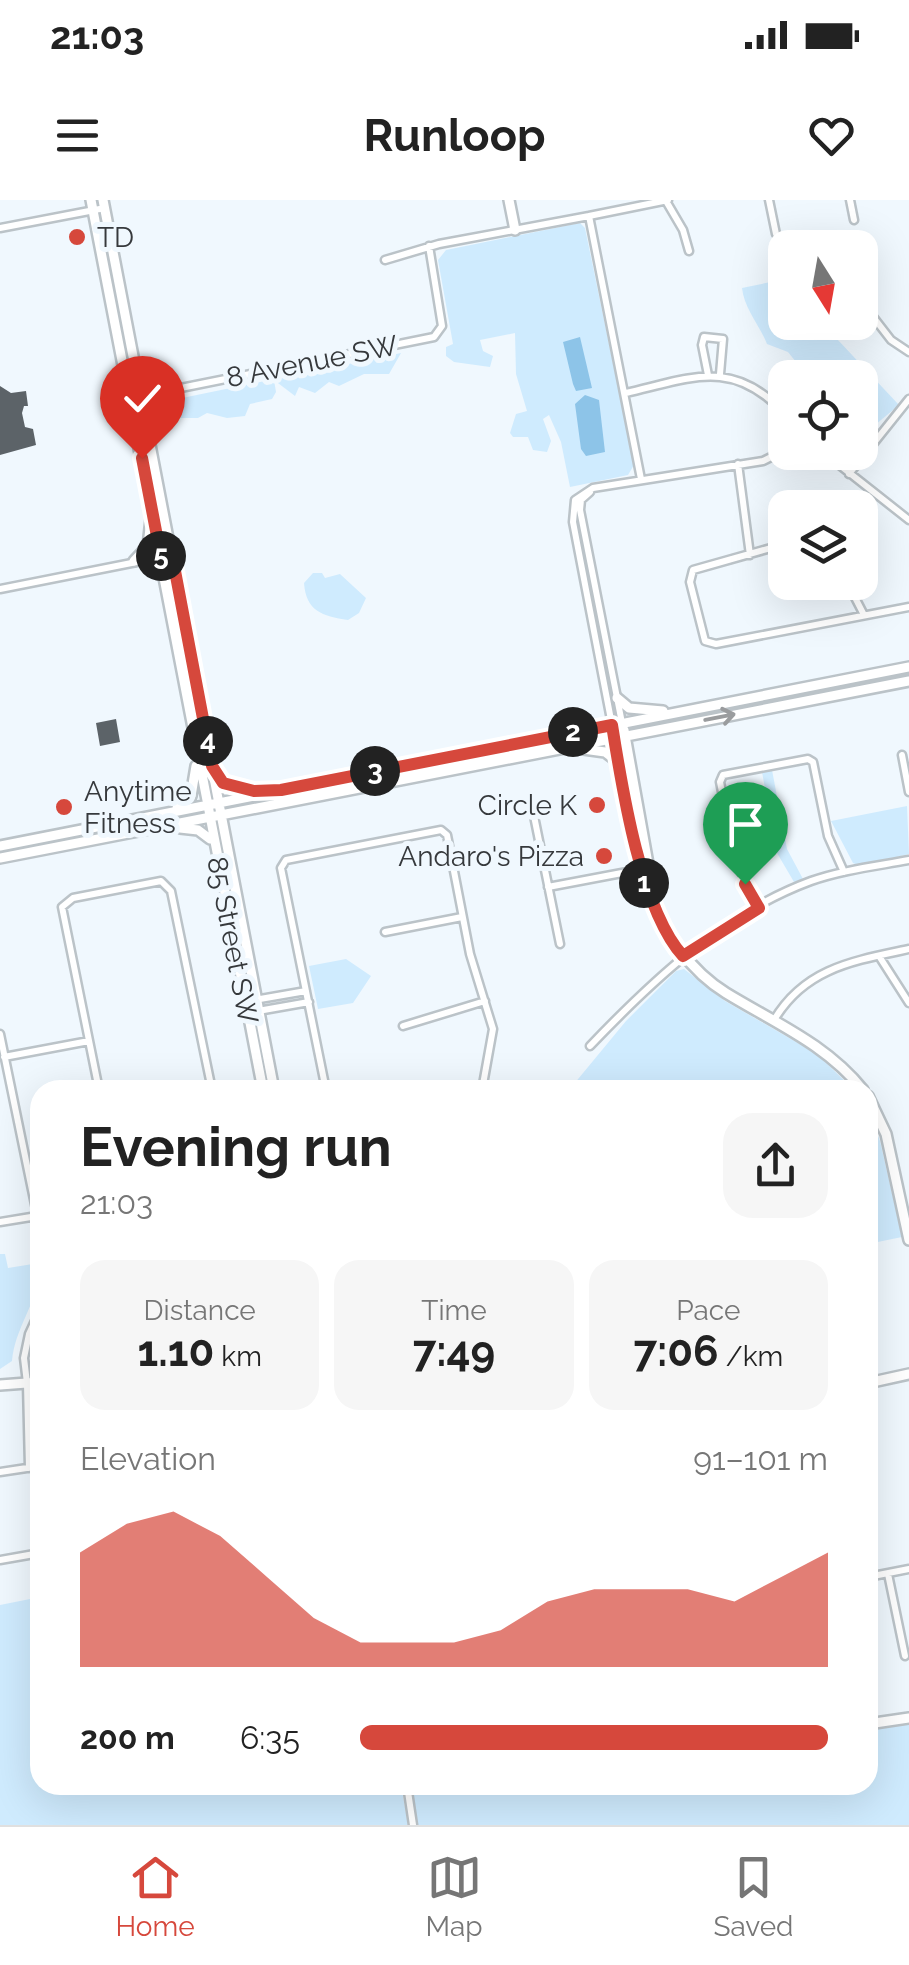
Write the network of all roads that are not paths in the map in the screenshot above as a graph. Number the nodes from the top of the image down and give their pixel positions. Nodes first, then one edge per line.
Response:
1 (509, 200) edge
2 (666, 200) edge
3 (768, 200) edge
4 (850, 200) edge
5 (104, 204) edge
6 (92, 205) edge
7 (589, 216) junction
8 (854, 220) dead end
9 (0, 228) edge
10 (514, 230) junction
11 (775, 230) edge
12 (429, 246) junction
13 (689, 251) dead end
14 (384, 260) dead end
15 (878, 323) edge
16 (909, 352) edge
17 (720, 374) junction
18 (708, 375) junction
19 (626, 393) junction
20 (136, 397) junction
21 (768, 398) edge
22 (909, 399) edge
23 (768, 459) edge
24 (738, 464) junction
25 (844, 470) edge
26 (849, 474) junction
27 (641, 479) junction
28 (152, 511) junction
29 (909, 520) edge
30 (768, 549) edge
31 (750, 555) junction
32 (166, 556) junction
33 (134, 561) junction
34 (0, 589) edge
35 (591, 589) junction
36 (856, 600) edge
37 (909, 607) edge
38 (864, 616) junction
39 (608, 653) junction
40 (598, 654) junction
41 (909, 667) edge
42 (909, 682) edge
43 (617, 698) junction
44 (681, 712) junction
45 (617, 724) junction
46 (619, 736) junction
47 (567, 747) junction
48 (197, 753) junction
49 (902, 755) dead end
50 (619, 763) junction
51 (212, 766) junction
52 (281, 790) junction
53 (909, 792) edge
54 (219, 802) junction
55 (206, 804) junction
56 (169, 811) junction
57 (221, 816) junction
58 (534, 816) dead end
59 (209, 818) junction
60 (636, 819) junction
61 (147, 829) junction
62 (0, 846) edge
63 (214, 846) junction
64 (0, 858) edge
65 (909, 860) edge
66 (645, 869) junction
67 (844, 872) junction
68 (548, 887) junction
69 (759, 908) junction
70 (462, 917) junction
71 (385, 932) dead end
72 (560, 944) dead end
73 (909, 950) edge
74 (683, 956) junction
75 (878, 956) junction
76 (306, 991) junction
77 (258, 1000) junction
78 (485, 1000) junction
79 (309, 1002) junction
80 (909, 1003) edge
81 (246, 1008) junction
82 (260, 1011) junction
83 (774, 1020) junction
84 (403, 1026) dead end
85 (0, 1034) edge
86 (89, 1041) junction
87 (590, 1046) dead end
88 (4, 1057) junction
89 (96, 1080) edge
90 (210, 1080) edge
91 (261, 1080) edge
92 (272, 1080) edge
93 (324, 1080) edge
94 (484, 1080) edge
95 (854, 1080) edge
96 (878, 1117) edge
97 (30, 1179) edge
98 (30, 1217) edge
99 (0, 1222) edge
100 (909, 1240) edge
101 (30, 1335) edge
102 (909, 1374) edge
103 (878, 1380) edge
104 (27, 1383) junction
105 (30, 1383) edge
106 (0, 1385) edge
107 (30, 1389) edge
108 (30, 1468) joint
109 (0, 1472) edge
110 (30, 1555) edge
111 (0, 1560) edge
112 (909, 1570) edge
113 (888, 1574) junction
114 (878, 1576) edge
115 (905, 1656) dead end
116 (909, 1718) edge
117 (878, 1723) edge
118 (409, 1795) edge
119 (413, 1825) edge

1 - 10 main road
2 - 7 street
2 - 13 street
3 - 11 street
4 - 8 street
5 - 6 street
5 - 20 main road, 85 Street SW
6 - 9 street
6 - 20 main road, 85 Street SW
7 - 10 street
7 - 19 street
10 - 12 street
12 - 14 street
12 - 20 street, 8 Avenue SW
15 - 16 street
17 - 18 street
17 - 18 street
17 - 21 street
18 - 19 street
19 - 27 street
20 - 28 main road, 85 Street SW
20 - 32 main road, 85 Street SW
22 - 26 street
23 - 24 street
24 - 27 street
24 - 31 street
25 - 26 street
26 - 29 street
27 - 35 street
28 - 32 main road, 85 Street SW
28 - 33 main road
30 - 31 street
31 - 38 street
32 - 33 street
32 - 48 main road, 85 Street SW
32 - 51 main road, 85 Street SW
33 - 34 street
35 - 39 street
35 - 40 street
36 - 38 street
37 - 38 street
39 - 40 street
39 - 43 street
40 - 45 street
41 - 44 main road
46 -> 42 main road
43 - 44 main road
43 - 45 street
44 - 45 main road
45 - 46 main road
45 - 52 main road
46 - 47 main road
46 - 50 main road
46 - 60 main road
47 - 50 main road
47 - 57 main road
48 - 55 main road, 85 Street SW
48 - 56 main road
49 - 53 street
50 - 60 main road
51 - 52 main road
51 - 54 main road, 85 Street SW
52 - 54 main road
54 - 55 main road
54 - 57 main road, 85 Street SW
55 - 56 main road
55 - 59 main road, 85 Street SW
56 - 62 main road
57 - 59 main road
57 - 77 main road, 85 Street SW
58 - 68 street
59 - 61 main road
59 - 63 main road, 85 Street SW
60 - 66 main road
61 - 63 main road
61 - 64 main road
63 - 81 main road, 85 Street SW
65 - 67 street
66 - 68 street
66 - 74 main road
67 - 69 street
67 - 69 street
68 - 72 street
69 - 74 street
70 - 71 street
70 - 76 street
70 - 78 street
73 - 75 street
74 - 83 main road
74 - 87 street
75 - 80 street
75 - 83 street
76 - 77 street
76 - 79 street
77 - 81 street
77 - 82 main road, 85 Street SW
78 - 84 street
78 - 94 street
79 - 82 street
79 - 93 street
81 - 82 street
81 - 91 main road, 85 Street SW
82 - 92 main road, 85 Street SW
83 - 95 main road
85 - 88 street
86 - 88 street
86 - 89 street
86 - 90 street
88 - 97 street
96 - 100 main road
98 - 99 street
101 - 104 street
102 - 103 main road
104 - 105 main road
104 - 106 main road
104 - 107 street
104 - 108 street
108 - 109 street
110 - 111 street
112 - 113 street
113 - 114 street
113 - 115 street
116 - 117 main road
118 - 119 street

